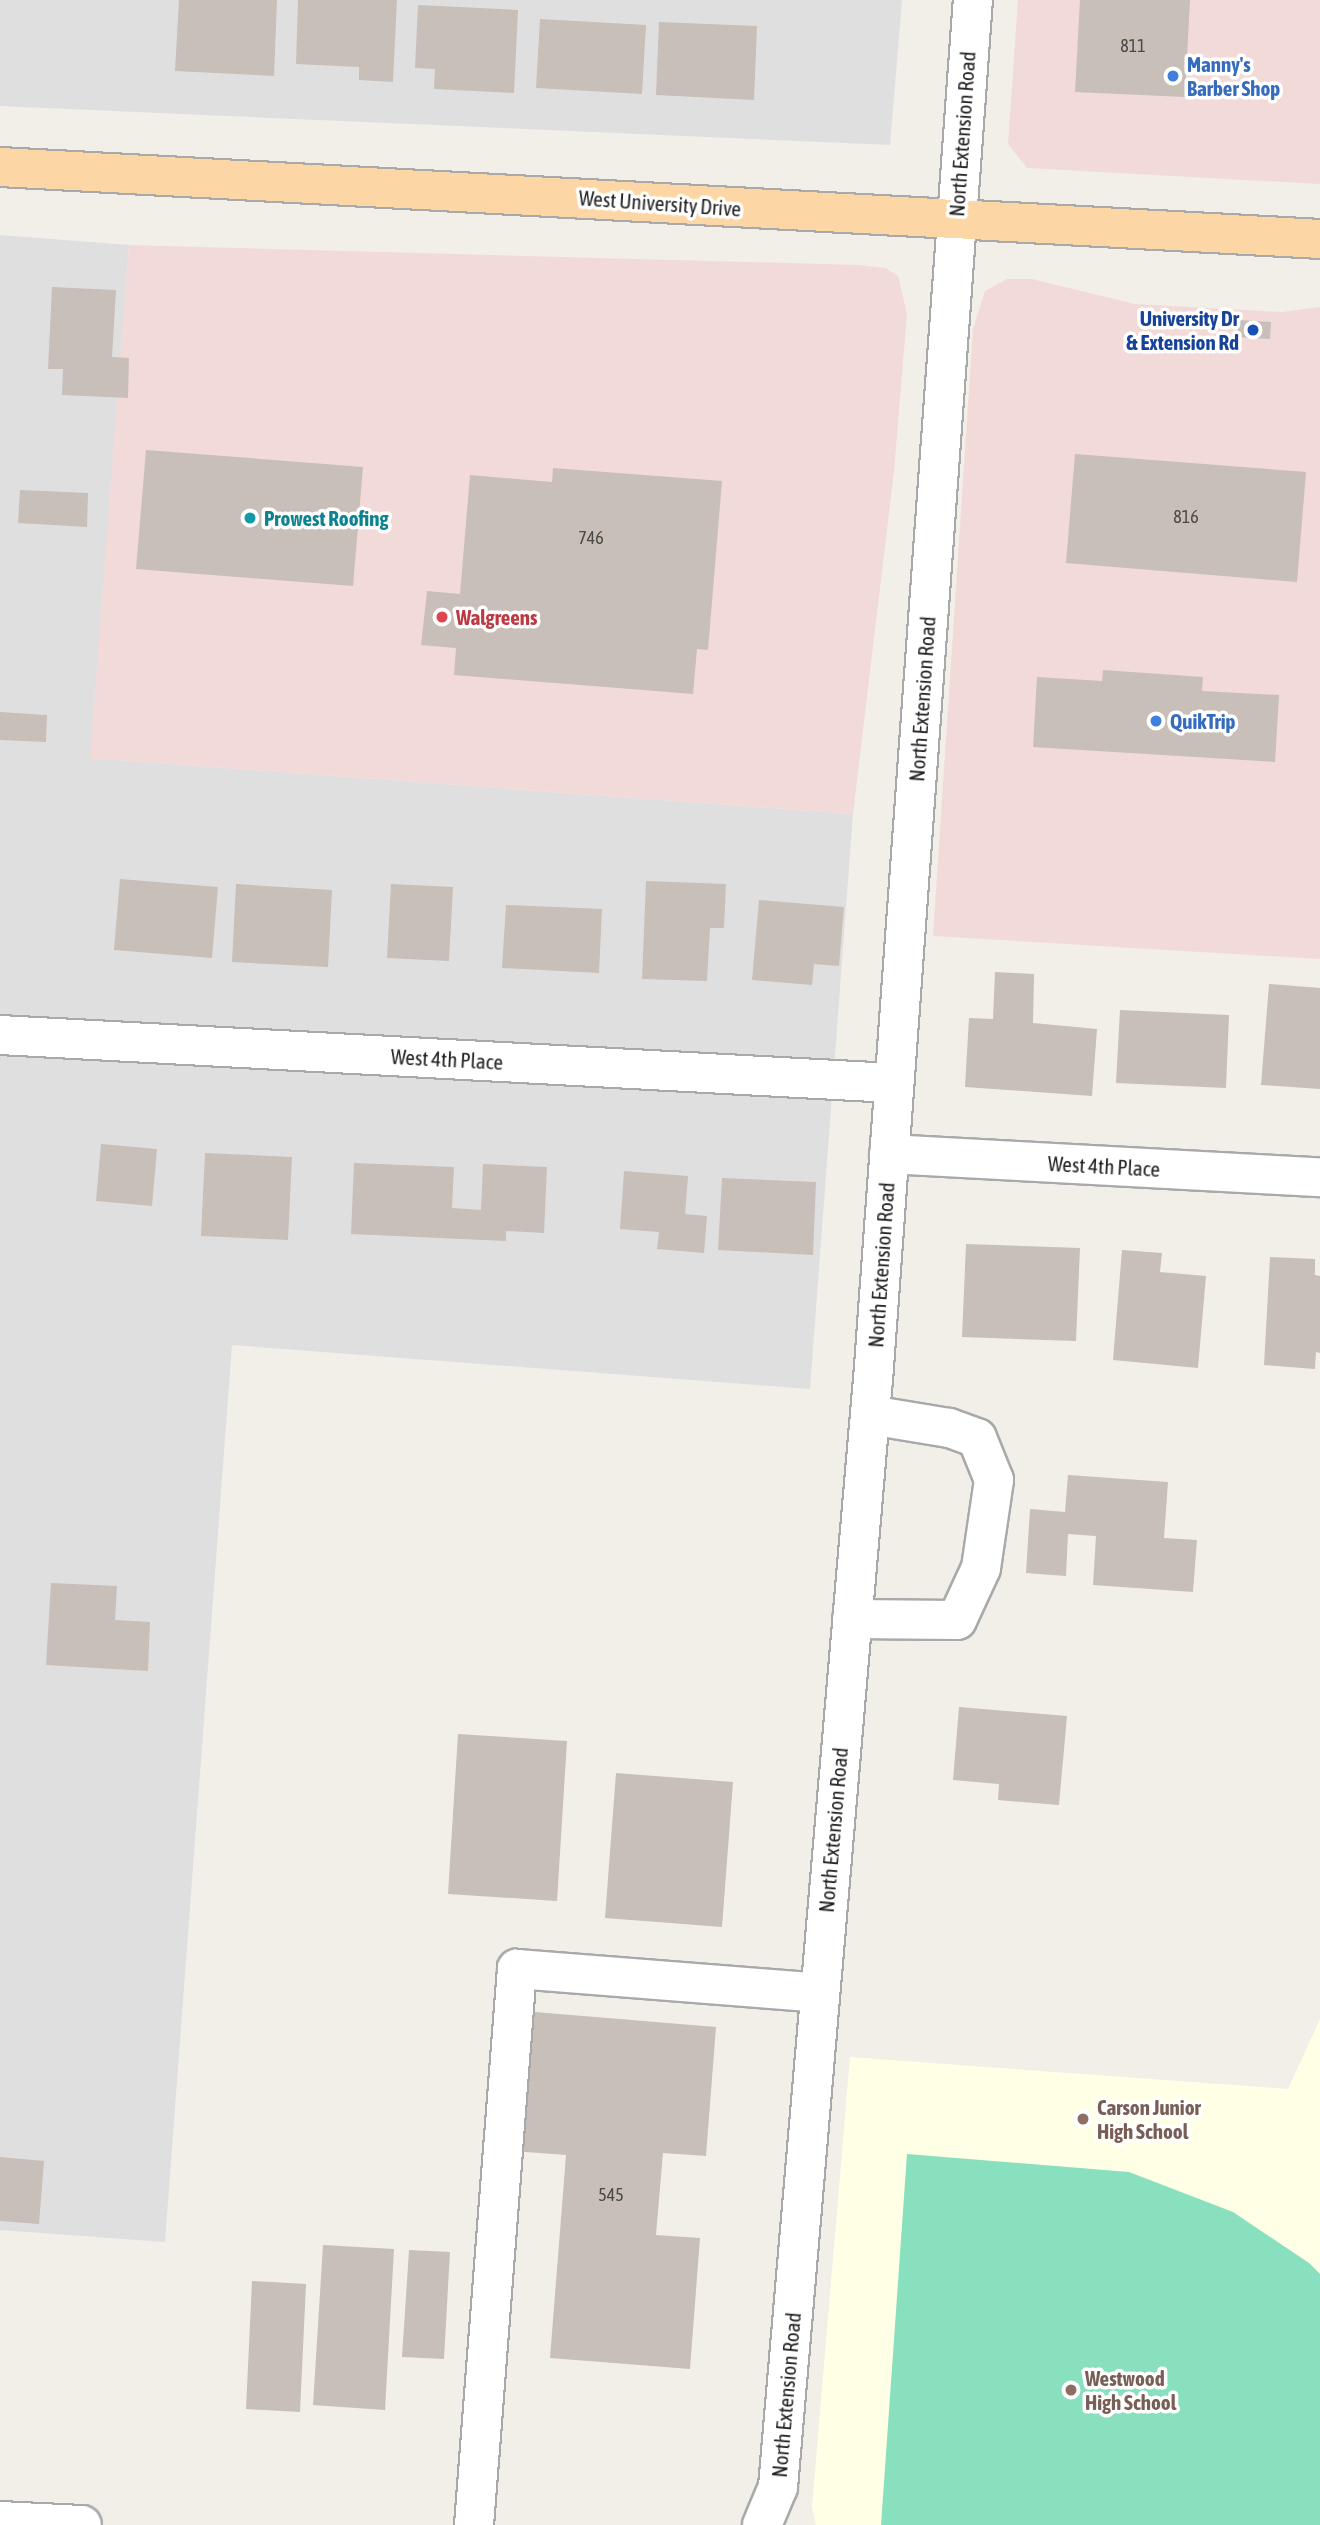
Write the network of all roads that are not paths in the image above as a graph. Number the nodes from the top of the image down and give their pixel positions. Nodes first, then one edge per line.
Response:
1 (973, 0) edge
2 (0, 167) edge
3 (956, 222) junction
4 (1320, 239) edge
5 (0, 1035) edge
6 (893, 1083) junction
7 (889, 1154) junction
8 (1320, 1177) edge
9 (870, 1415) junction
10 (852, 1619) junction
11 (820, 1993) junction
12 (0, 2521) edge
13 (82, 2525) edge
14 (474, 2525) edge
15 (762, 2525) edge

1 - 3 street, North Extension Road
2 - 3 main road, West University Drive
3 - 4 main road, West University Drive
3 - 6 street, North Extension Road
5 - 6 street, West 4th Place
6 - 7 street, North Extension Road
7 - 8 street, West 4th Place
7 - 9 street, North Extension Road
9 - 10 street, North Extension Road
9 - 10 street
10 - 11 street, North Extension Road
11 - 14 street
11 - 15 street, North Extension Road
12 - 13 street

